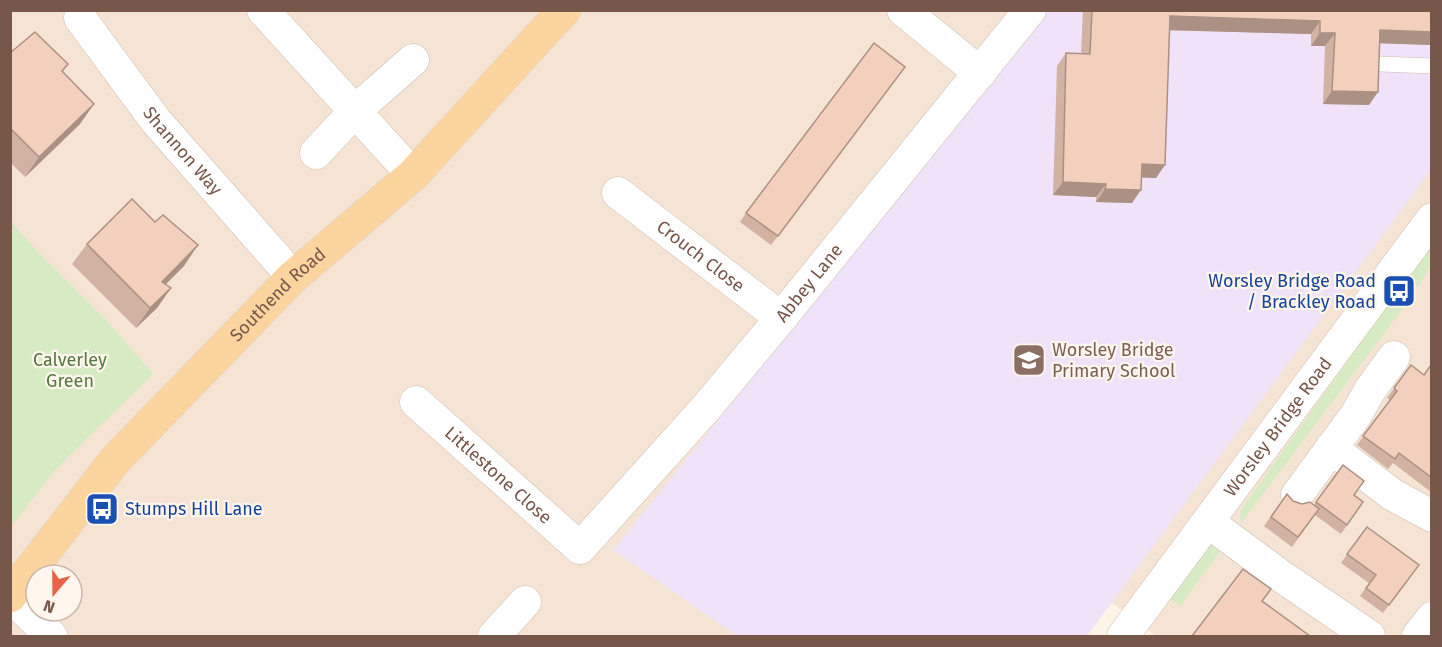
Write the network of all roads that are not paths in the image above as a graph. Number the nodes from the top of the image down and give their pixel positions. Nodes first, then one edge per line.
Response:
1 (263, 10) edge
2 (564, 10) edge
3 (903, 10) edge
4 (1030, 10) edge
5 (80, 18) dead end
6 (413, 60) dead end
7 (1381, 64) edge
8 (1431, 66) edge
9 (980, 73) junction
10 (355, 111) junction
11 (316, 153) dead end
12 (413, 175) junction
13 (618, 193) dead end
14 (1431, 219) edge
15 (293, 277) junction
16 (781, 318) junction
17 (1394, 357) dead end
18 (416, 402) dead end
19 (1331, 448) junction
20 (1297, 495) dead end
21 (1431, 516) edge
22 (1208, 522) junction
23 (580, 548) joint
24 (10, 596) edge
25 (525, 602) dead end
26 (1431, 618) edge
27 (51, 636) edge
28 (494, 636) edge
29 (1123, 636) edge
30 (1369, 636) edge
31 (1418, 636) edge

1 - 10 street
2 - 12 main road, Southend Road
3 - 9 street
4 - 9 street, Abbey Lane
5 - 15 street, Shannon Way
6 - 10 street
7 - 8 lane
9 - 16 street, Abbey Lane
10 - 11 street
10 - 12 street
12 - 15 main road, Southend Road
13 - 16 street, Crouch Close
14 - 22 street, Worsley Bridge Road
15 - 24 main road, Southend Road
16 - 23 street, Abbey Lane
17 - 19 street
18 - 23 street, Littlestone Close
19 - 20 street
19 - 21 street
22 - 29 street, Worsley Bridge Road
22 - 30 street
24 - 27 street
25 - 28 street
26 - 31 street

